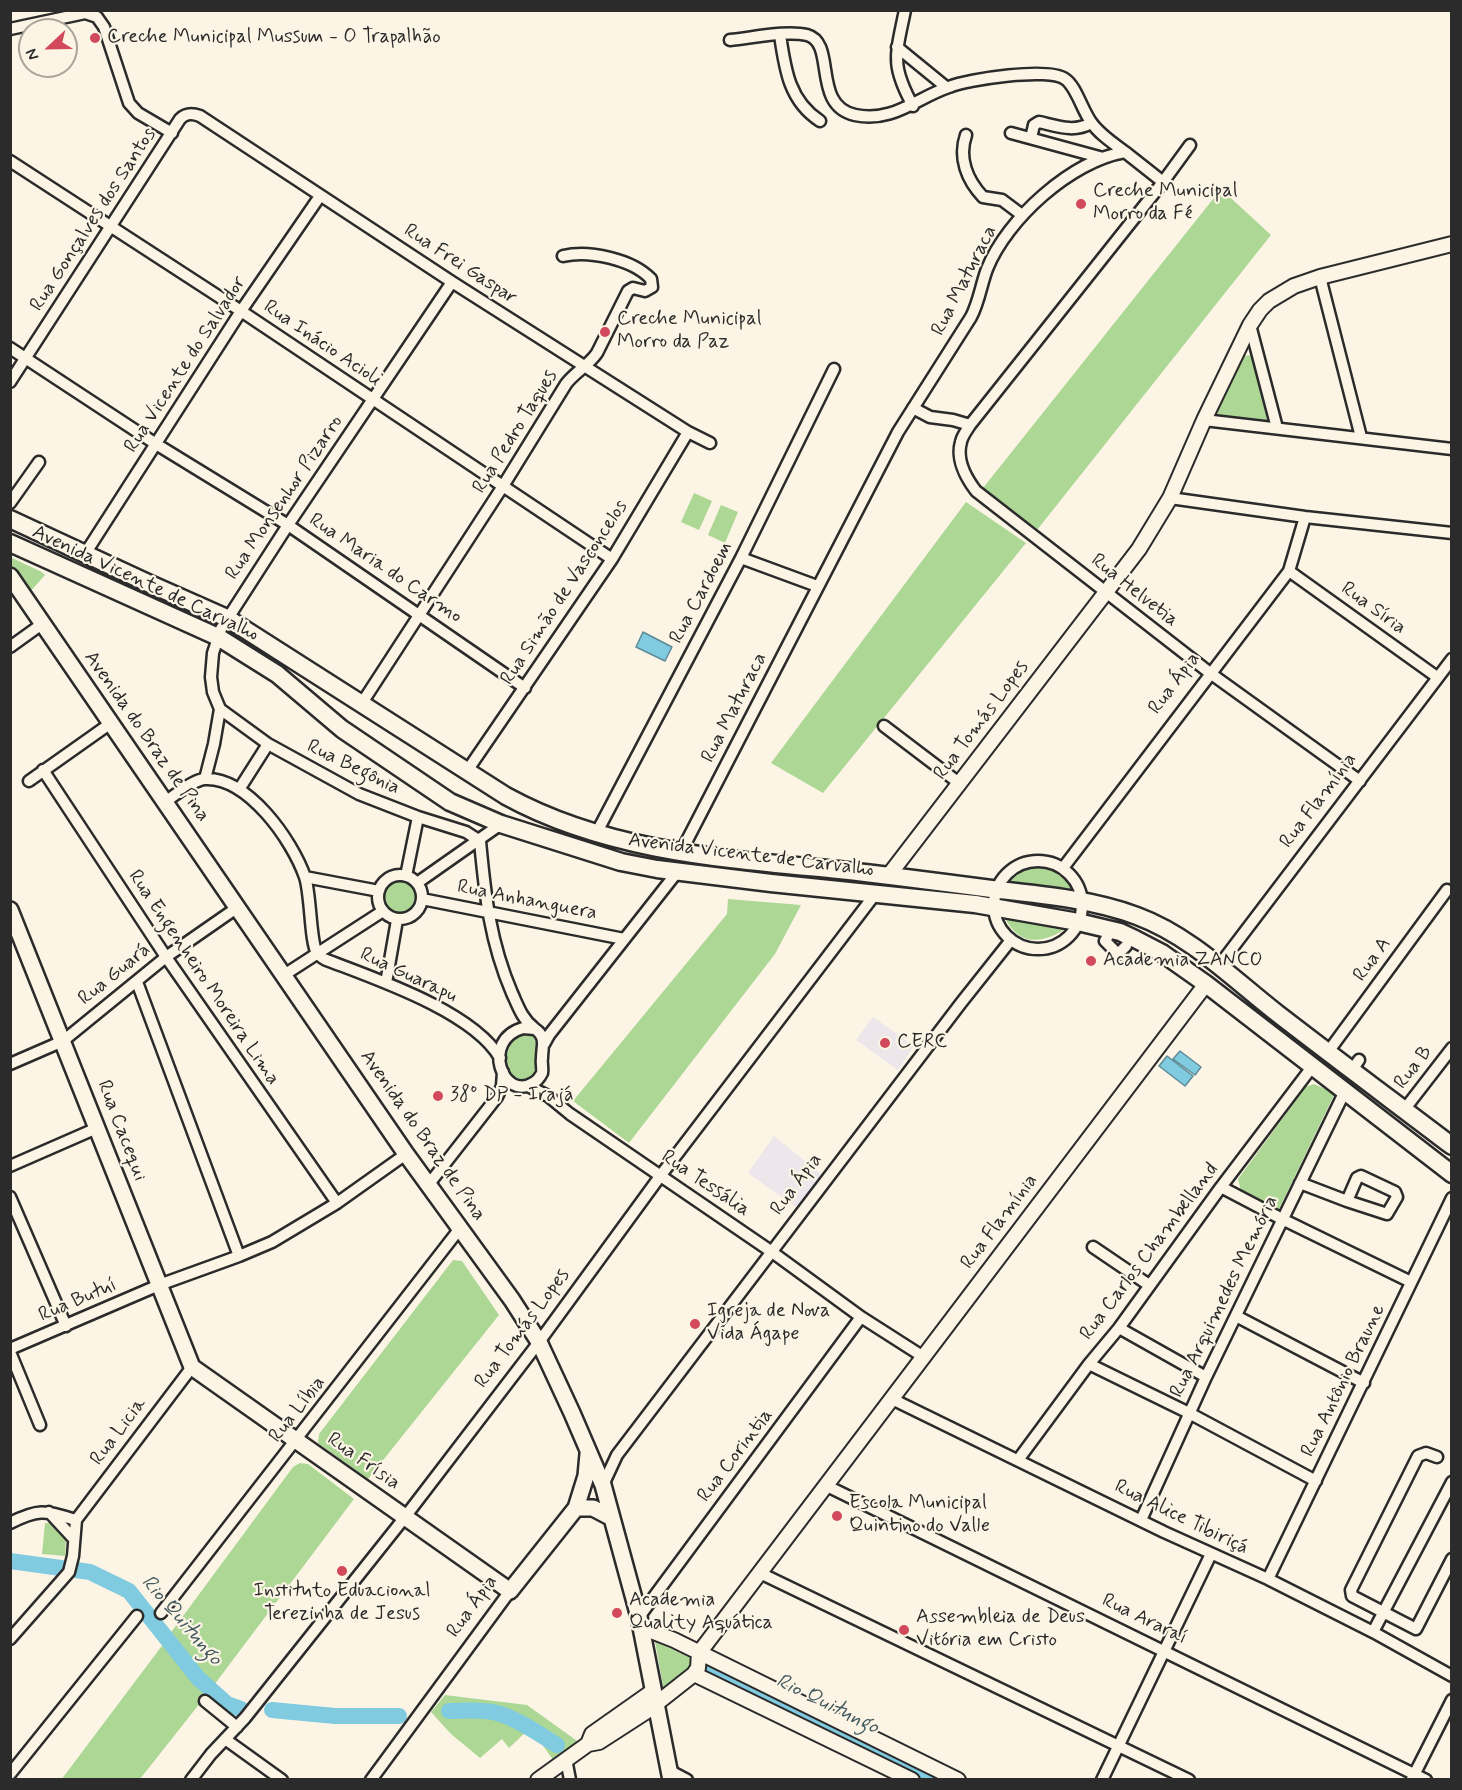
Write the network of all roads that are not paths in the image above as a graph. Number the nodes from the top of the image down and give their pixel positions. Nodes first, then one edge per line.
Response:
1 (905, 10) edge
2 (84, 12) edge
3 (12, 27) edge
4 (780, 35) junction
5 (730, 40) dead end
6 (897, 47) junction
7 (946, 87) junction
8 (913, 105) junction
9 (192, 114) joint
10 (820, 121) dead end
11 (1092, 123) junction
12 (172, 133) junction
13 (1011, 133) dead end
14 (966, 135) dead end
15 (1031, 138) junction
16 (1190, 146) dead end
17 (1125, 152) junction
18 (1103, 158) junction
19 (10, 161) edge
20 (1164, 182) junction
21 (320, 196) junction
22 (1022, 215) junction
23 (110, 227) junction
24 (1452, 244) edge
25 (563, 256) dead end
26 (1320, 277) junction
27 (452, 282) junction
28 (241, 311) junction
29 (1250, 325) junction
30 (10, 348) edge
31 (26, 358) junction
32 (583, 366) junction
33 (834, 369) dead end
34 (10, 382) edge
35 (372, 400) junction
36 (913, 408) junction
37 (1204, 420) junction
38 (970, 425) junction
39 (1277, 428) junction
40 (688, 432) junction
41 (1361, 437) junction
42 (710, 443) dead end
43 (156, 444) junction
44 (1452, 449) edge
45 (39, 462) dead end
46 (503, 486) junction
47 (1170, 498) junction
48 (10, 503) edge
49 (1305, 517) junction
50 (10, 519) edge
51 (288, 525) junction
52 (1452, 533) edge
53 (10, 543) edge
54 (85, 554) junction
55 (741, 558) junction
56 (612, 559) junction
57 (1289, 571) junction
58 (10, 576) edge
59 (817, 585) junction
60 (1105, 591) junction
61 (420, 615) junction
62 (227, 618) junction
63 (42, 624) junction
64 (218, 638) junction
65 (10, 647) edge
66 (1452, 659) edge
67 (1210, 673) junction
68 (1437, 677) junction
69 (525, 688) junction
70 (362, 703) junction
71 (220, 709) junction
72 (111, 723) junction
73 (884, 726) dead end
74 (268, 744) junction
75 (43, 770) junction
76 (467, 771) junction
77 (205, 779) junction
78 (29, 781) dead end
79 (1360, 781) junction
80 (959, 783) junction
81 (240, 788) junction
82 (165, 802) junction
83 (418, 817) junction
84 (501, 824) junction
85 (597, 832) junction
86 (480, 841) junction
87 (681, 852) junction
88 (1063, 868) junction
89 (678, 871) junction
90 (889, 875) junction
91 (406, 876) junction
92 (305, 877) junction
93 (417, 883) junction
94 (998, 890) junction
95 (1447, 890) dead end
96 (379, 891) junction
97 (876, 893) junction
98 (422, 899) junction
99 (1082, 902) junction
100 (238, 907) junction
101 (995, 908) junction
102 (10, 910) edge
103 (383, 911) junction
104 (487, 911) junction
105 (397, 920) junction
106 (1078, 922) junction
107 (1111, 930) junction
108 (624, 939) junction
109 (1011, 940) junction
110 (1126, 946) dead end
111 (318, 954) junction
112 (166, 957) junction
113 (1218, 967) junction
114 (284, 975) junction
115 (137, 982) junction
116 (386, 983) junction
117 (1206, 984) junction
118 (517, 1003) junction
119 (556, 1025) junction
120 (536, 1029) junction
121 (510, 1033) junction
122 (482, 1036) junction
123 (63, 1041) junction
124 (544, 1044) junction
125 (1452, 1048) edge
126 (1328, 1052) junction
127 (500, 1058) junction
128 (10, 1064) edge
129 (1312, 1067) junction
130 (542, 1069) junction
131 (503, 1072) junction
132 (523, 1086) junction
133 (1345, 1091) junction
134 (497, 1097) junction
135 (556, 1102) junction
136 (1404, 1110) junction
137 (97, 1128) junction
138 (1452, 1146) edge
139 (406, 1154) junction
140 (10, 1166) edge
141 (1452, 1174) edge
142 (661, 1175) junction
143 (1300, 1183) junction
144 (429, 1184) junction
145 (1221, 1186) junction
146 (10, 1197) edge
147 (1452, 1198) edge
148 (1347, 1201) junction
149 (336, 1203) junction
150 (1282, 1219) junction
151 (461, 1227) junction
152 (1093, 1247) dead end
153 (772, 1252) junction
154 (239, 1256) junction
155 (1411, 1282) junction
156 (159, 1285) junction
157 (1149, 1285) junction
158 (1236, 1316) junction
159 (861, 1317) junction
160 (66, 1326) junction
161 (1119, 1328) junction
162 (539, 1342) junction
163 (10, 1350) edge
164 (922, 1356) junction
165 (1089, 1364) junction
166 (192, 1367) junction
167 (1206, 1377) junction
168 (1364, 1383) junction
169 (892, 1399) junction
170 (1189, 1413) junction
171 (39, 1425) dead end
172 (297, 1441) junction
173 (617, 1455) junction
174 (591, 1457) junction
175 (1437, 1457) dead end
176 (1018, 1460) junction
177 (1316, 1481) junction
178 (1452, 1482) edge
179 (603, 1485) junction
180 (825, 1485) junction
181 (576, 1508) junction
182 (48, 1512) junction
183 (405, 1517) junction
184 (612, 1518) junction
185 (76, 1520) junction
186 (1141, 1520) junction
187 (10, 1523) edge
188 (74, 1539) junction
189 (1211, 1554) junction
190 (1452, 1560) edge
191 (760, 1573) junction
192 (1268, 1579) junction
193 (510, 1591) junction
194 (161, 1613) dead end
195 (1383, 1613) junction
196 (137, 1616) dead end
197 (640, 1622) junction
198 (1373, 1632) junction
199 (10, 1639) edge
200 (1165, 1650) junction
201 (699, 1653) junction
202 (694, 1674) junction
203 (1452, 1676) edge
204 (654, 1697) junction
205 (1452, 1700) edge
206 (205, 1701) dead end
207 (237, 1727) junction
208 (225, 1740) junction
209 (1119, 1746) junction
210 (566, 1760) junction
211 (10, 1774) edge
212 (670, 1775) edge
213 (1413, 1777) edge
214 (191, 1779) edge
215 (282, 1779) edge
216 (371, 1779) edge
217 (538, 1779) edge
218 (570, 1779) edge
219 (687, 1779) edge
220 (912, 1779) edge
221 (958, 1779) edge
222 (1102, 1779) edge
223 (1190, 1779) edge
224 (1426, 1779) edge

1 - 6 street
2 - 3 street
2 - 12 street
4 - 5 street
4 - 8 street
4 - 10 street
6 - 7 street
6 - 8 street
7 - 8 street
7 - 11 street
9 - 12 street, Rua Gonçalves dos Santos
9 - 21 street, Rua Frei Gaspar
11 - 15 street
11 - 17 street
12 - 23 street, Rua Gonçalves dos Santos
13 - 15 street
14 - 22 street
15 - 18 street
16 - 20 street
17 - 18 street, Rua Maturaca
17 - 20 street
18 - 22 street, Rua Maturaca
19 - 23 street, Rua Inácio Acioli
20 - 38 street
21 - 27 street, Rua Frei Gaspar
21 - 28 street, Rua Vicente do Salvador
22 - 36 street, Rua Maturaca
23 - 28 street, Rua Inácio Acioli
23 - 31 street, Rua Gonçalves dos Santos
24 - 26 street, Rua Tomás Lopes
25 - 32 street, Rua Pedro Taques
26 - 29 street, Rua Tomás Lopes
26 - 41 street
27 - 32 street, Rua Frei Gaspar
27 - 35 street, Rua Monsenhor Pizarro
28 - 35 street, Rua Inácio Acioli
28 - 43 street, Rua Vicente do Salvador
29 - 37 street, Rua Tomás Lopes
29 - 39 street
30 - 31 street, Rua Maria do Carmo
31 - 34 street, Rua Gonçalves dos Santos
31 - 43 street, Rua Maria do Carmo
32 - 40 street, Rua Frei Gaspar
32 - 46 street, Rua Pedro Taques
33 - 55 street, Rua Cardoem
35 - 46 street, Rua Inácio Acioli
35 - 51 street, Rua Monsenhor Pizarro
36 - 38 street
36 - 59 street, Rua Maturaca
37 - 39 street
37 - 47 street, Rua Tomás Lopes
38 - 60 street, Rua Helvetia
39 - 41 street
40 - 42 street, Rua Frei Gaspar
40 - 56 street, Rua Simão de Vasconcelos
41 - 44 street
43 - 51 street, Rua Maria do Carmo
43 - 54 street, Rua Vicente do Salvador
45 - 48 street
46 - 56 street, Rua Inácio Acioli
46 - 61 street, Rua Pedro Taques
47 - 49 street
47 - 60 street, Rua Tomás Lopes
49 - 52 street
49 - 57 street, Rua Ápia
50 - 54 main road, Avenida Vicente de Carvalho
51 - 61 street, Rua Maria do Carmo
51 - 62 street, Rua Monsenhor Pizarro
53 - 64 main road, Avenida Vicente de Carvalho
54 - 62 main road, Avenida Vicente de Carvalho
55 - 59 street
55 - 85 street, Rua Cardoem
56 - 69 street, Rua Simão de Vasconcelos
57 - 67 street, Rua Ápia
57 - 68 street, Rua Síria
58 - 63 main road, Avenida do Braz de Pina
59 - 87 street, Rua Maturaca
60 - 67 street, Rua Helvetia
60 - 80 street, Rua Tomás Lopes
61 - 69 street, Rua Maria do Carmo
61 - 70 street, Rua Pedro Taques
62 - 64 street, Rua Monsenhor Pizarro
62 - 70 main road, Avenida Vicente de Carvalho
63 - 65 street
63 - 72 main road, Avenida do Braz de Pina
64 - 71 street, Rua Monsenhor Pizarro
64 - 84 main road, Avenida Vicente de Carvalho
66 - 68 street, Rua Flamínia
67 - 79 street, Rua Helvetia
67 - 88 street, Rua Ápia
68 - 79 street, Rua Flamínia
69 - 76 street, Rua Simão de Vasconcelos
70 - 76 main road, Avenida Vicente de Carvalho
71 - 74 street, Rua Begônia
71 - 77 street, Rua Monsenhor Pizarro
72 - 75 street
72 - 82 main road, Avenida do Braz de Pina
73 - 80 street
74 - 81 street
74 - 83 street, Rua Begônia
75 - 78 street
75 - 112 street, Rua Engenheiro Moreira Lima
76 - 85 main road, Avenida Vicente de Carvalho
77 - 81 street
77 - 82 street
79 - 113 street, Rua Flamínia
80 - 90 street, Rua Tomás Lopes
81 - 92 street
82 - 100 main road, Avenida do Braz de Pina
83 - 86 street, Rua Begônia
83 - 91 street
84 - 86 street
84 - 89 main road, Avenida Vicente de Carvalho
85 - 87 main road, Avenida Vicente de Carvalho
86 - 93 street
86 - 104 street
87 - 90 main road, Avenida Vicente de Carvalho
88 - 94 street
88 - 99 street
89 - 97 main road, Avenida Vicente de Carvalho
89 - 108 street
90 - 94 main road, Avenida Vicente de Carvalho
91 - 93 street
91 - 96 street
92 - 96 street
92 - 111 street
93 - 98 street
94 - 99 main road, Avenida Vicente de Carvalho
94 - 101 street
95 - 126 street, Rua A
96 - 103 street
97 - 101 main road, Avenida Vicente de Carvalho
97 - 142 street, Rua Tomás Lopes
98 - 104 street, Rua Anhanguera
98 - 105 street
99 - 106 street
99 - 113 main road, Avenida Vicente de Carvalho
100 - 112 street, Rua Guará
100 - 114 main road, Avenida do Braz de Pina
101 - 106 main road, Avenida Vicente de Carvalho
101 - 109 street
102 - 123 main road, Rua Cacequi
103 - 105 street
103 - 111 street
104 - 108 street, Rua Anhanguera
104 - 118 street
105 - 116 street
106 - 107 main road, Avenida Vicente de Carvalho
106 - 109 street
107 - 110 street
107 - 117 main road, Avenida Vicente de Carvalho
108 - 119 street
109 - 153 street, Rua Ápia
111 - 114 street
111 - 116 street, Rua Guarapu
112 - 115 street, Rua Guará
112 - 149 street, Rua Engenheiro Moreira Lima
113 - 126 main road, Avenida Vicente de Carvalho
114 - 139 main road, Avenida do Braz de Pina
115 - 123 street, Rua Guará
115 - 154 street
116 - 122 street, Rua Guarapu
117 - 129 main road, Avenida Vicente de Carvalho
117 - 164 street, Rua Flamínia
118 - 120 street
118 - 121 street
119 - 120 street
119 - 124 street
120 - 121 street
120 - 124 street
121 - 122 street
121 - 127 street
122 - 127 street, Rua Guarapu
123 - 128 street, Rua Guará
123 - 137 main road, Rua Cacequi
124 - 130 street
125 - 136 street, Rua B
126 - 136 main road, Avenida Vicente de Carvalho
127 - 131 street
129 - 133 main road, Avenida Vicente de Carvalho
129 - 145 street, Rua Carlos Chambelland
130 - 132 street
130 - 135 street, Rua Tessália
131 - 132 street
131 - 134 street
132 - 134 street
132 - 135 street, Rua Tessália
133 - 141 main road, Avenida Vicente de Carvalho
133 - 143 street, Rua Arquimedes Memória
134 - 144 street
135 - 142 street, Rua Tessália
136 - 138 main road, Avenida Vicente de Carvalho
137 - 140 street
137 - 156 main road, Rua Cacequi
139 - 144 main road, Avenida do Braz de Pina
139 - 149 street, Rua Butuí
142 - 153 street, Rua Tessália
142 - 162 street, Rua Tomás Lopes
143 - 148 street
143 - 150 street, Rua Arquimedes Memória
144 - 151 main road, Avenida do Braz de Pina
145 - 150 street
145 - 157 street, Rua Carlos Chambelland
146 - 160 street
147 - 155 street, Rua Antônio Braune
148 - 148 street
149 - 154 street, Rua Butuí
150 - 155 street
150 - 158 street, Rua Arquimedes Memória
151 - 162 main road, Avenida do Braz de Pina
151 - 172 street, Rua Líbia
152 - 157 street
153 - 159 street, Rua Tessália
153 - 173 street, Rua Ápia
154 - 156 street, Rua Butuí
155 - 168 street, Rua Antônio Braune
156 - 160 street, Rua Butuí
156 - 166 main road, Rua Cacequi
157 - 161 street, Rua Carlos Chambelland
158 - 167 street, Rua Arquimedes Memória
158 - 168 street
159 - 164 street, Rua Tessália
159 - 197 street, Rua Corintia
160 - 163 street, Rua Butuí
161 - 165 street, Rua Carlos Chambelland
161 - 167 street
162 - 174 main road, Avenida do Braz de Pina
162 - 183 street, Rua Tomás Lopes
163 - 171 street
164 - 169 street, Rua Flamínia
165 - 170 street
165 - 176 street, Rua Carlos Chambelland
166 - 172 main road, Rua Frísia
166 - 185 street, Rua Licia
167 - 170 street, Rua Arquimedes Memória
168 - 177 street, Rua Antônio Braune
169 - 176 street, Rua Alice Tibiriçá
169 - 180 street, Rua Flamínia
170 - 177 street
170 - 186 street, Rua Arquimedes Memória
172 - 183 main road, Rua Frísia
172 - 194 street, Rua Líbia
173 - 174 street
173 - 179 street, Rua Ápia
174 - 179 main road, Avenida do Braz de Pina
174 - 181 main road, Rua Ápia
175 - 195 street
176 - 186 street, Rua Alice Tibiriçá
177 - 192 street, Rua Antônio Braune
178 - 195 street
179 - 184 main road, Avenida do Braz de Pina
180 - 191 street, Rua Flamínia
180 - 200 street, Rua Araraí
181 - 184 main road
181 - 193 main road, Rua Ápia
182 - 185 street
182 - 187 street
182 - 188 street
183 - 193 main road, Rua Frísia
183 - 207 street, Rua Tomás Lopes
184 - 197 main road, Avenida do Braz de Pina
185 - 188 street
186 - 189 street, Rua Alice Tibiriçá
188 - 199 street
189 - 192 street, Rua Alice Tibiriçá
189 - 200 street
190 - 195 street
191 - 201 street, Rua Flamínia
191 - 209 street
192 - 198 street, Rua Alice Tibiriçá
193 - 216 street, Rua Ápia
195 - 198 street
196 - 211 street
197 - 201 street
197 - 204 main road, Avenida do Braz de Pina
198 - 203 street, Rua Alice Tibiriçá
200 - 209 street
200 - 213 street, Rua Araraí
201 - 202 street
201 - 221 street
202 - 204 street
202 - 220 street
204 - 210 street
204 - 212 main road, Avenida do Braz de Pina
205 - 213 street
206 - 207 street
207 - 208 street, Rua Tomás Lopes
208 - 214 street, Rua Tomás Lopes
208 - 215 street
209 - 222 street
209 - 223 street
210 - 217 street
210 - 218 street
212 - 219 street
213 - 224 street, Rua Araraí

